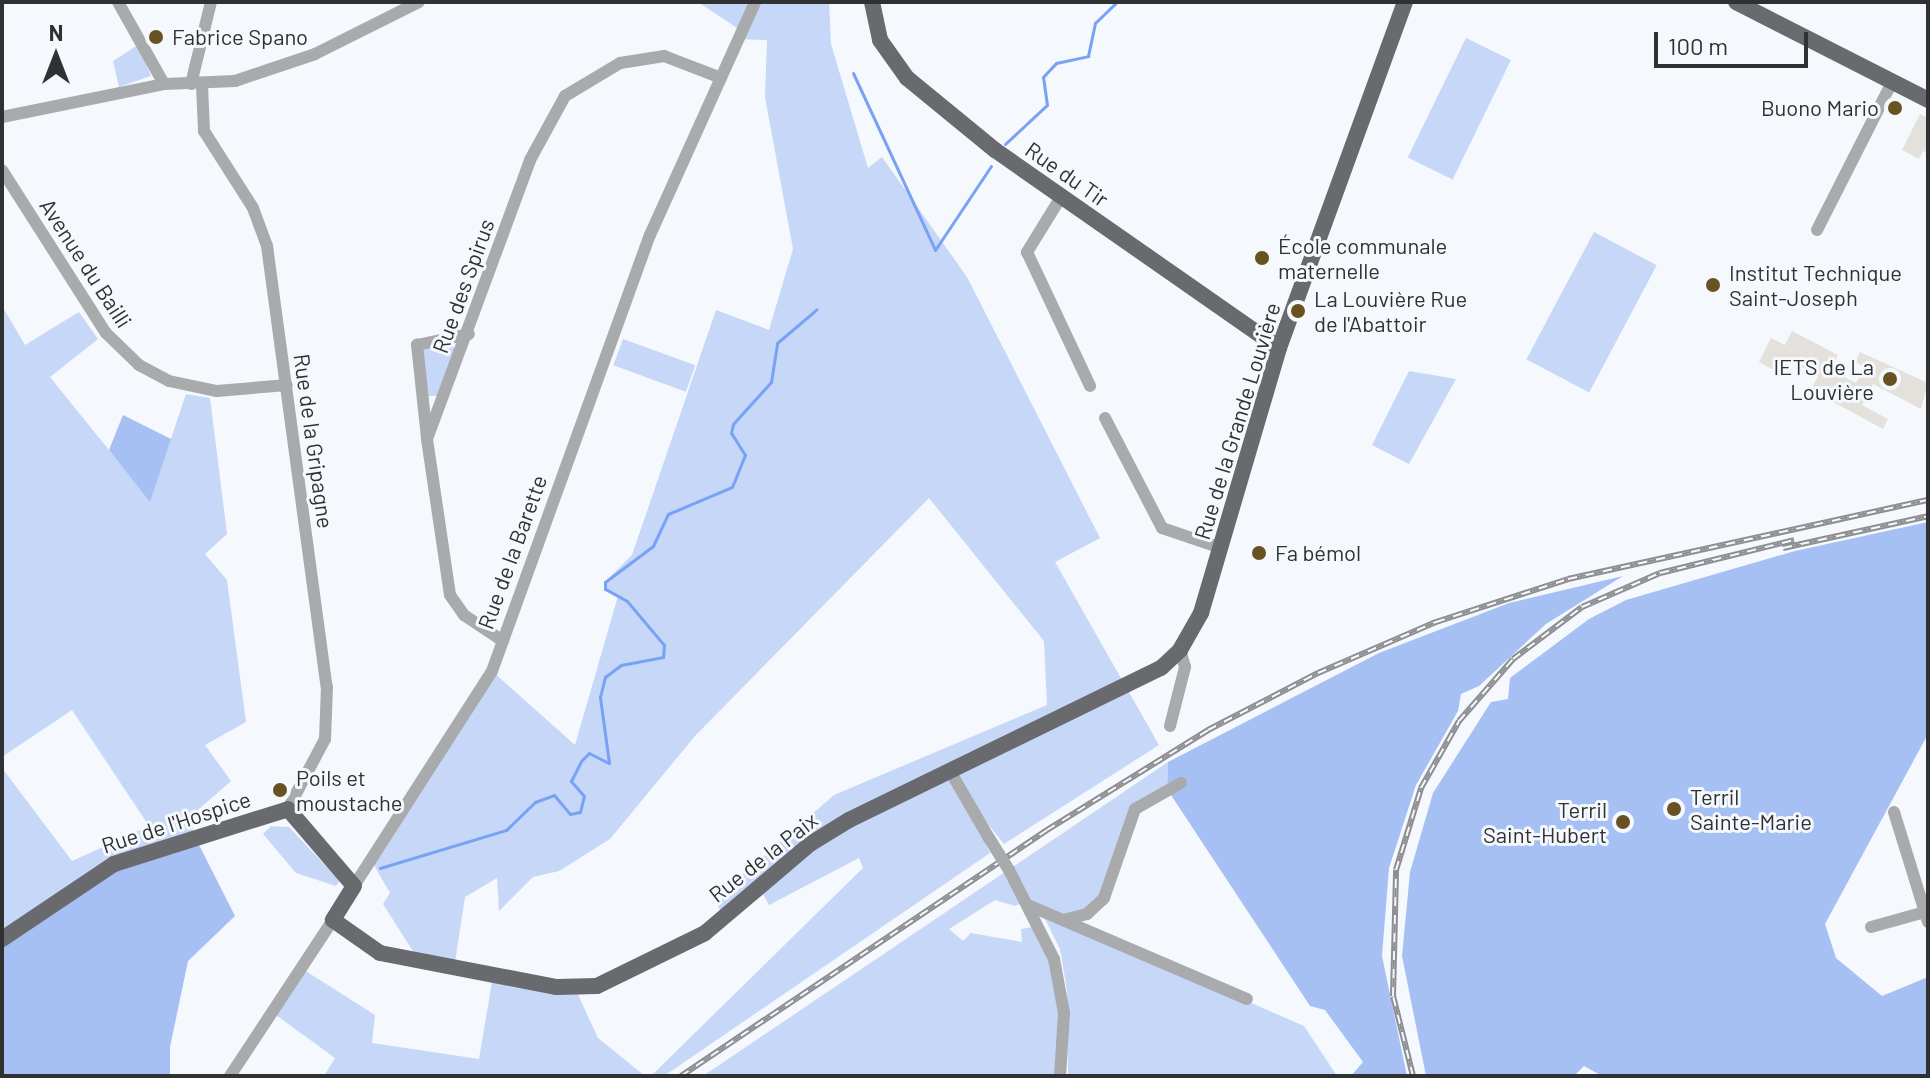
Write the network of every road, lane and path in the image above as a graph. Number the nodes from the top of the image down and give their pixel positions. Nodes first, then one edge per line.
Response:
1 (118, 2) edge
2 (211, 2) edge
3 (419, 2) edge
4 (755, 2) edge
5 (872, 2) edge
6 (1405, 2) edge
7 (1736, 2) edge
8 (721, 78) junction
9 (1892, 82) junction
10 (164, 84) junction
11 (196, 84) junction
12 (1928, 100) edge
13 (2, 117) edge
14 (2, 170) edge
15 (1061, 197) junction
16 (1817, 230) dead end
17 (469, 334) junction
18 (1279, 348) junction
19 (287, 385) junction
20 (1090, 386) dead end
21 (1105, 418) dead end
22 (427, 439) junction
23 (1221, 548) junction
24 (1195, 627) joint
25 (503, 641) junction
26 (1180, 650) junction
27 (1170, 726) dead end
28 (950, 771) junction
29 (1181, 783) dead end
30 (288, 809) junction
31 (1894, 812) dead end
32 (1928, 867) edge
33 (1913, 872) junction
34 (354, 886) junction
35 (1030, 906) junction
36 (1926, 917) edge
37 (333, 920) junction
38 (1060, 920) junction
39 (1871, 927) dead end
40 (2, 939) edge
41 (1247, 999) dead end
42 (230, 1076) edge
43 (1060, 1076) edge

1 - 10 street
2 - 11 street, Rue de la Gripagne
3 - 11 street
4 - 8 street, Rue de la Barette
5 - 15 main road, Rue du Tir
6 - 18 main road, Rue de la Grande Louvière
7 - 9 main road
8 - 17 street, Rue des Spirus
8 - 25 street, Rue de la Barette
9 - 12 main road
9 - 16 street
10 - 11 street
10 - 13 street
11 - 19 street, Rue de la Gripagne
14 - 19 street, Avenue du Bailli
15 - 18 main road, Rue du Tir
15 - 20 street
17 - 22 street, Rue des Spirus
17 - 22 street
18 - 23 main road, Rue de la Grande Louvière
19 - 30 street, Rue de la Gripagne
21 - 23 street
22 - 25 street
23 - 24 main road, Rue de la Grande Louvière
24 - 26 main road, Rue de la Paix
25 - 34 street, Rue de la Barette
26 - 27 street
26 - 28 main road, Rue de la Paix
28 - 35 street, bridge
28 - 37 main road, Rue de la Paix
29 - 38 street
30 - 34 main road
30 - 40 main road, Rue de l'Hospice
31 - 33 street
32 - 33 street
33 - 36 street
34 - 37 main road, Rue de la Barette
35 - 38 street
35 - 43 street
36 - 39 street
37 - 42 street, Rue de la Barette
38 - 41 street

